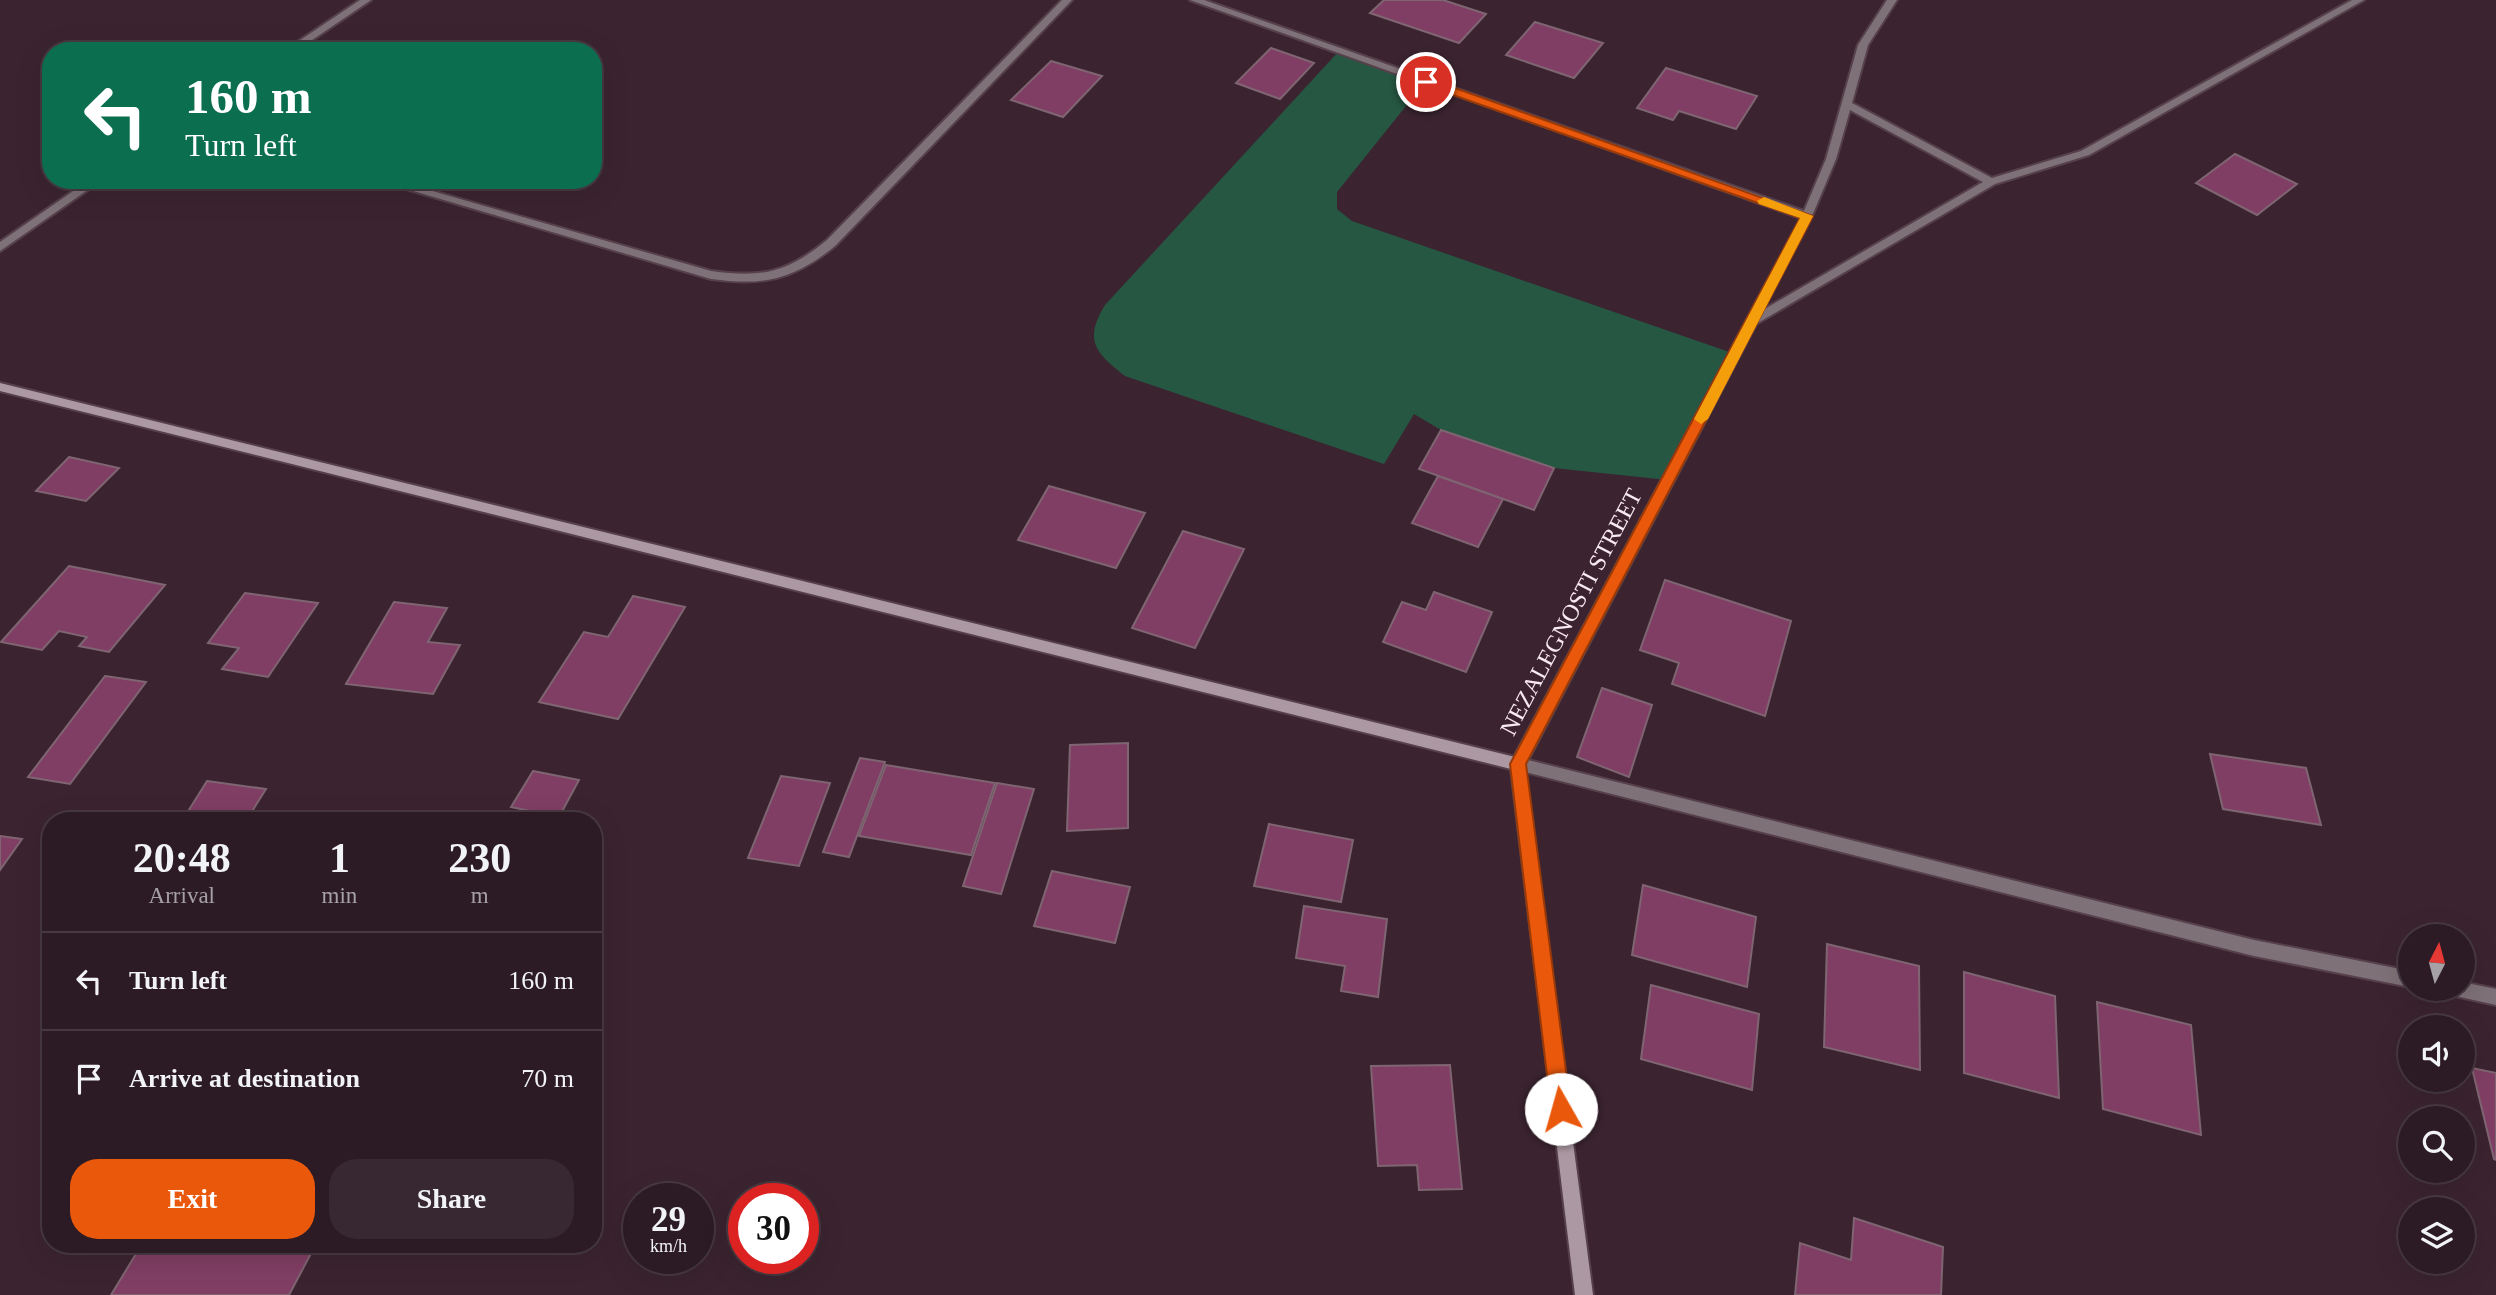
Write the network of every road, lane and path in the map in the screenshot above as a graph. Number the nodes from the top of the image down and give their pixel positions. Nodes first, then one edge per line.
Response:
1 (366, 0) edge
2 (1067, 0) edge
3 (1195, 0) edge
4 (1892, 0) edge
5 (2359, 0) edge
6 (303, 42) edge
7 (1847, 104) junction
8 (1991, 182) junction
9 (84, 189) edge
10 (412, 189) edge
11 (1807, 216) junction
12 (0, 247) edge
13 (1753, 321) junction
14 (0, 387) edge
15 (1518, 764) junction
16 (2398, 977) edge
17 (2475, 993) edge
18 (2496, 997) edge
19 (1584, 1295) edge

1 - 6 street
2 - 10 street
3 - 11 street
4 - 7 street
5 - 8 street
7 - 8 street
7 - 11 street
8 - 13 street
9 - 12 street
11 - 13 street
13 - 15 street
14 - 15 street
15 - 16 street
15 - 19 street
17 - 18 street

